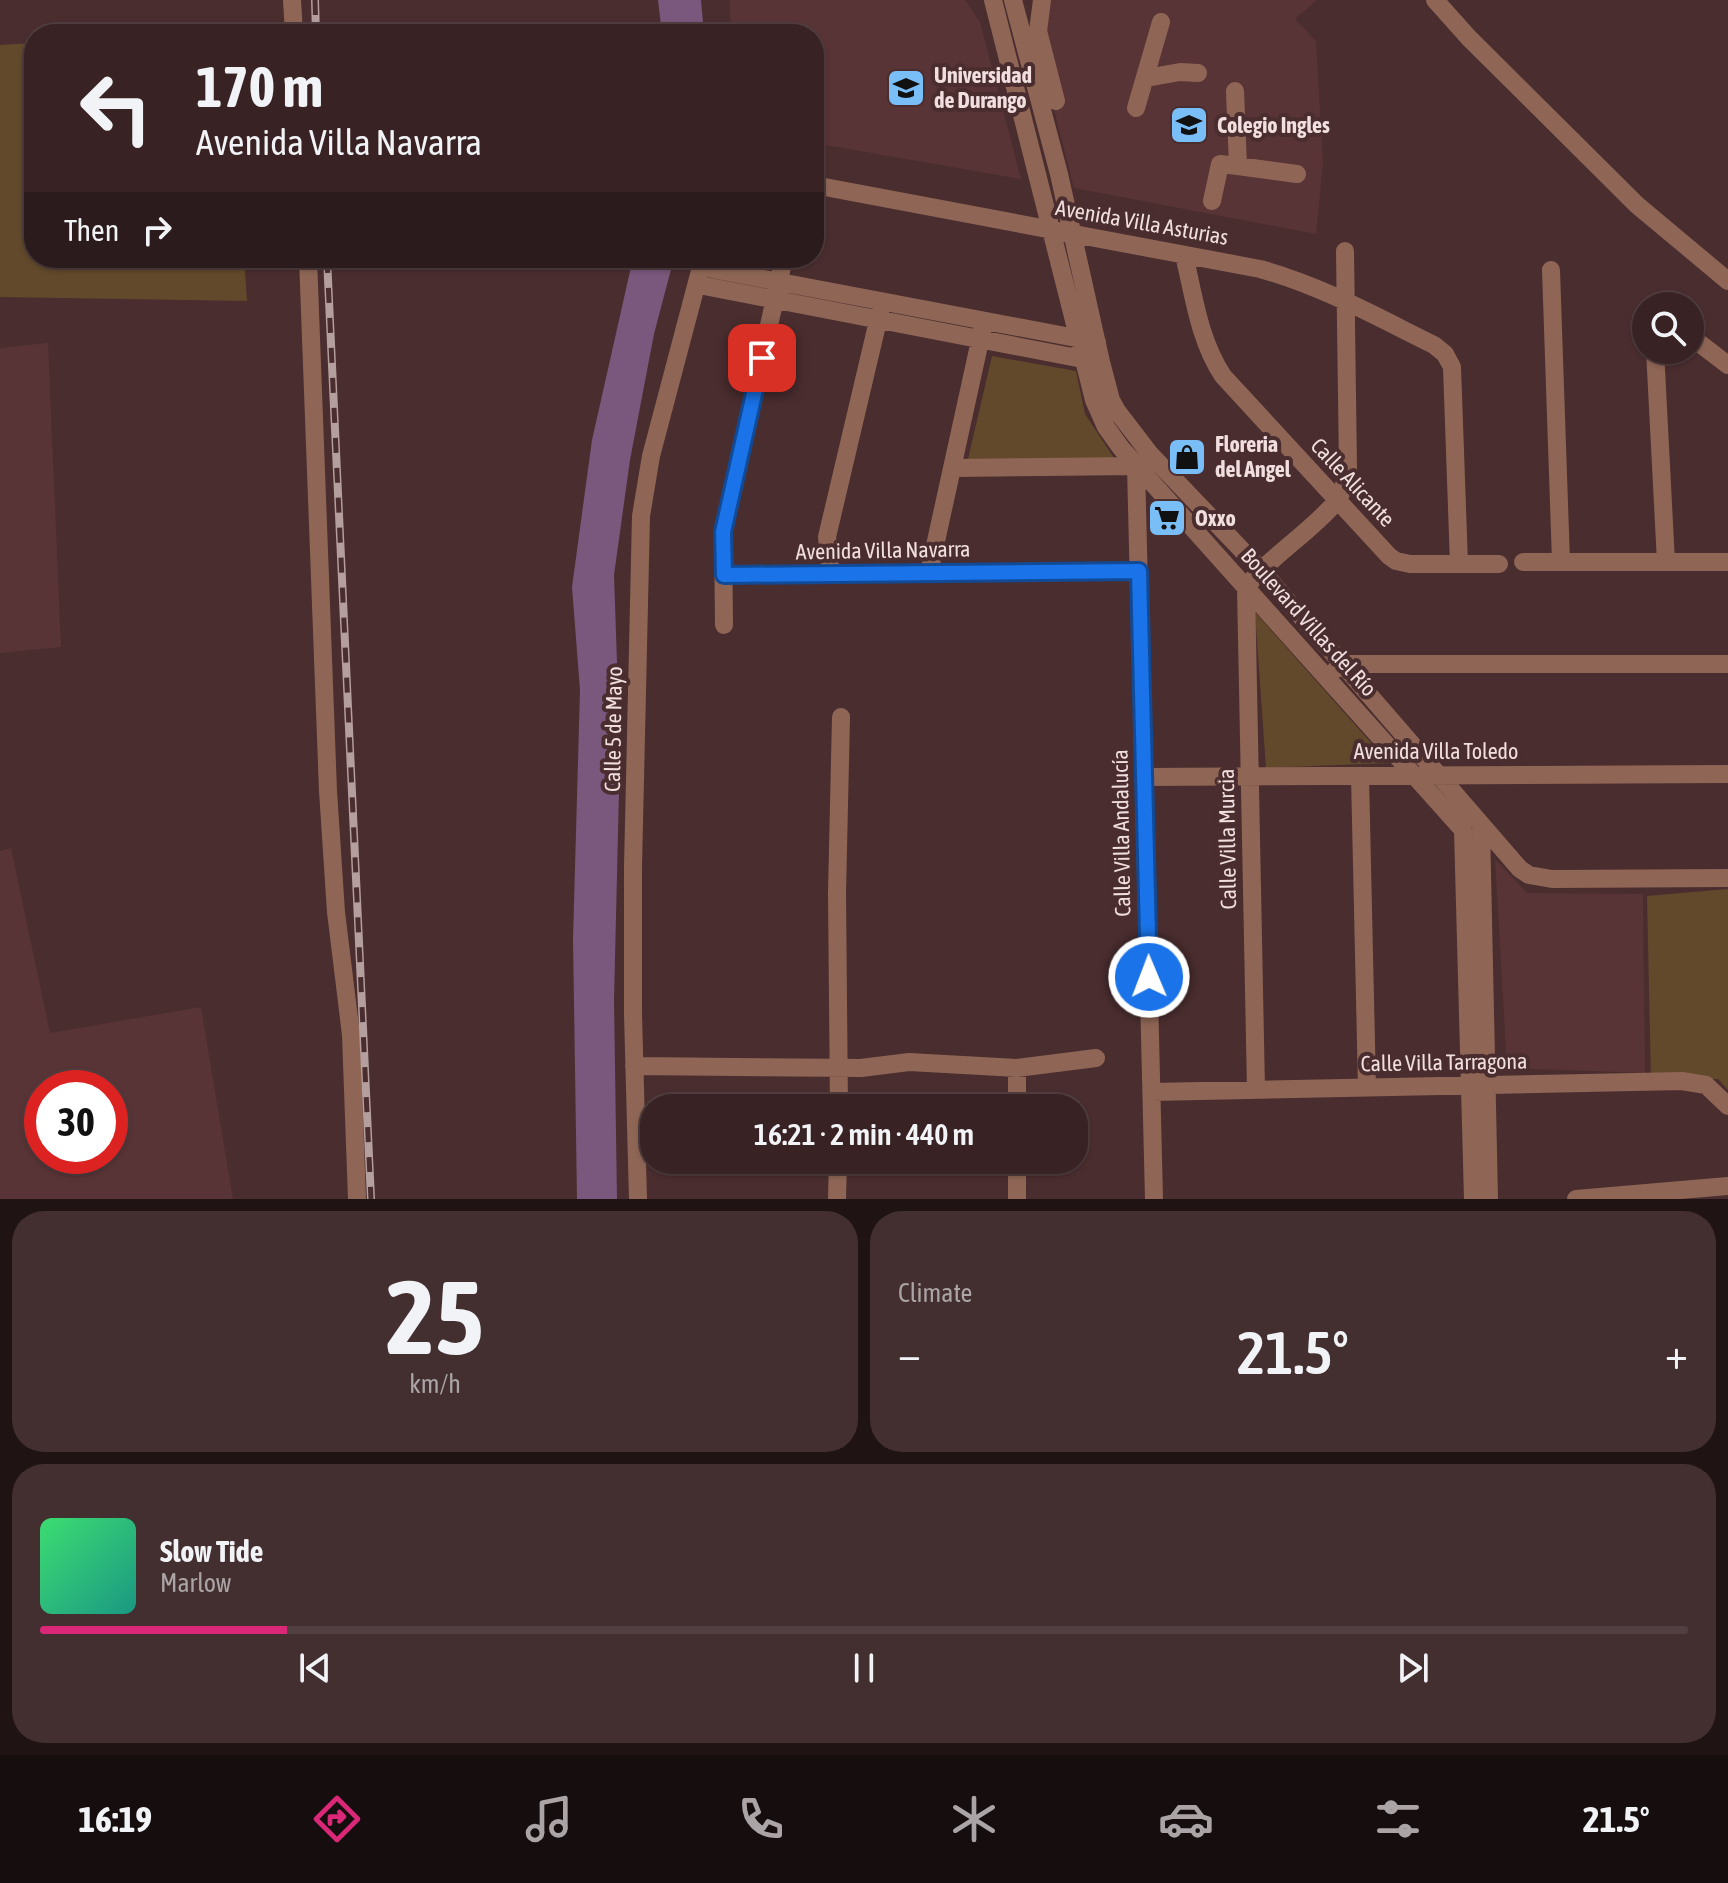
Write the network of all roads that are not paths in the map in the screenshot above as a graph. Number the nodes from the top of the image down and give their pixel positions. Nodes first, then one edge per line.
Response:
1 (292, 0) edge
2 (993, 0) edge
3 (1013, 0) edge
4 (1042, 0) edge
5 (1435, 0) edge
6 (1161, 22) dead end
7 (293, 24) edge
8 (1198, 73) dead end
9 (1146, 78) junction
10 (1235, 91) dead end
11 (1056, 101) dead end
12 (1136, 108) dead end
13 (1222, 165) junction
14 (1297, 174) dead end
15 (824, 187) edge
16 (1212, 201) dead end
17 (1051, 230) junction
18 (1073, 234) junction
19 (1345, 251) dead end
20 (1184, 255) junction
21 (308, 268) edge
22 (782, 268) edge
23 (1551, 270) dead end
24 (1728, 281) edge
25 (777, 291) junction
26 (1345, 301) junction
27 (880, 311) junction
28 (982, 330) junction
29 (1088, 340) junction
30 (1704, 347) edge
31 (1092, 361) junction
32 (1656, 364) edge
33 (1728, 365) edge
34 (1143, 460) junction
35 (952, 468) junction
36 (1337, 502) junction
37 (1523, 562) dead end
38 (1561, 562) junction
39 (1666, 562) junction
40 (1728, 562) edge
41 (1459, 564) junction
42 (1499, 564) dead end
43 (1260, 569) junction
44 (1139, 571) junction
45 (929, 573) junction
46 (724, 575) junction
47 (831, 575) junction
48 (1246, 587) junction
49 (724, 625) dead end
50 (1341, 664) junction
51 (1728, 664) edge
52 (1327, 677) junction
53 (841, 717) dead end
54 (1414, 774) junction
55 (1728, 774) edge
56 (1437, 775) junction
57 (1250, 776) junction
58 (1360, 776) junction
59 (1144, 777) junction
60 (1481, 826) junction
61 (1728, 878) edge
62 (1096, 1058) dead end
63 (634, 1066) junction
64 (838, 1067) junction
65 (1017, 1068) junction
66 (1478, 1085) junction
67 (1367, 1087) junction
68 (1256, 1090) junction
69 (1152, 1092) junction
70 (839, 1094) edge
71 (1017, 1094) edge
72 (1728, 1106) edge
73 (838, 1174) edge
74 (1017, 1174) edge
75 (1728, 1186) edge
76 (357, 1199) edge
77 (638, 1199) edge
78 (837, 1199) edge
79 (1017, 1199) edge
80 (1154, 1199) edge
81 (1473, 1199) edge
82 (1489, 1199) edge
83 (1576, 1199) edge

1 - 7 street
2 - 17 street, Boulevard Villas del Río
3 - 18 street, Boulevard Villas del Río
4 - 11 street
5 - 24 street
6 - 9 street
8 - 9 street
9 - 12 street
10 - 13 street
13 - 14 street
13 - 16 street
15 - 17 street, Avenida Villa Asturias
17 - 18 street, Avenida Villa Asturias
17 - 29 street, Boulevard Villas del Río
18 - 20 street, Avenida Villa Asturias
18 - 29 street, Boulevard Villas del Río
19 - 26 street
20 - 26 street, Avenida Villa Asturias
20 - 36 street, Calle Alicante
21 - 76 street
22 - 25 street
23 - 38 street
25 - 27 street
25 - 46 street
25 - 63 street, Calle 5 de Mayo
26 - 36 street
26 - 41 street, Avenida Villa Asturias
27 - 28 street
27 - 47 street
28 - 29 street
28 - 31 street
28 - 35 street
29 - 31 street, Boulevard Villas del Río
30 - 33 street
31 - 34 street, Boulevard Villas del Río
32 - 39 street
34 - 35 street
34 - 43 street, Boulevard Villas del Río
34 - 44 street, Calle Villa Andalucía
34 - 48 street, Boulevard Villas del Río
35 - 45 street
36 - 41 street, Calle Alicante
36 - 43 street
37 - 38 street
38 - 39 street
39 - 40 street
41 - 42 street, Calle Alicante
43 - 48 street
43 - 50 street, Boulevard Villas del Río
44 - 45 street, Avenida Villa Navarra
44 - 59 street, Calle Villa Andalucía
45 - 47 street, Avenida Villa Navarra
46 - 47 street, Avenida Villa Navarra
46 - 49 street
48 - 52 street, Boulevard Villas del Río
48 - 57 street, Calle Villa Murcia
50 - 51 street
50 - 52 street
50 - 56 street, Boulevard Villas del Río
52 - 54 street, Boulevard Villas del Río
53 - 64 street
54 - 56 street, Avenida Villa Toledo
54 - 58 street, Avenida Villa Toledo
54 - 66 street, Boulevard Villas del Río
55 - 56 street, Avenida Villa Toledo
56 - 60 street, Boulevard Villas del Río
57 - 58 street, Avenida Villa Toledo
57 - 59 street, Avenida Villa Toledo
57 - 68 street, Calle Villa Murcia
58 - 67 street
59 - 69 street, Calle Villa Andalucía
60 - 61 street
60 - 66 street, Boulevard Villas del Río
62 - 65 street
63 - 64 street
63 - 77 street, Calle 5 de Mayo
64 - 65 street
64 - 70 street
65 - 71 street
66 - 67 street, Calle Villa Tarragona
66 - 72 street, Calle Villa Tarragona
66 - 81 street, Boulevard Villas del Río
66 - 82 street, Boulevard Villas del Río
67 - 68 street, Calle Villa Tarragona
68 - 69 street, Calle Villa Tarragona
69 - 80 street, Calle Villa Andalucía
73 - 78 street
74 - 79 street
75 - 83 street

